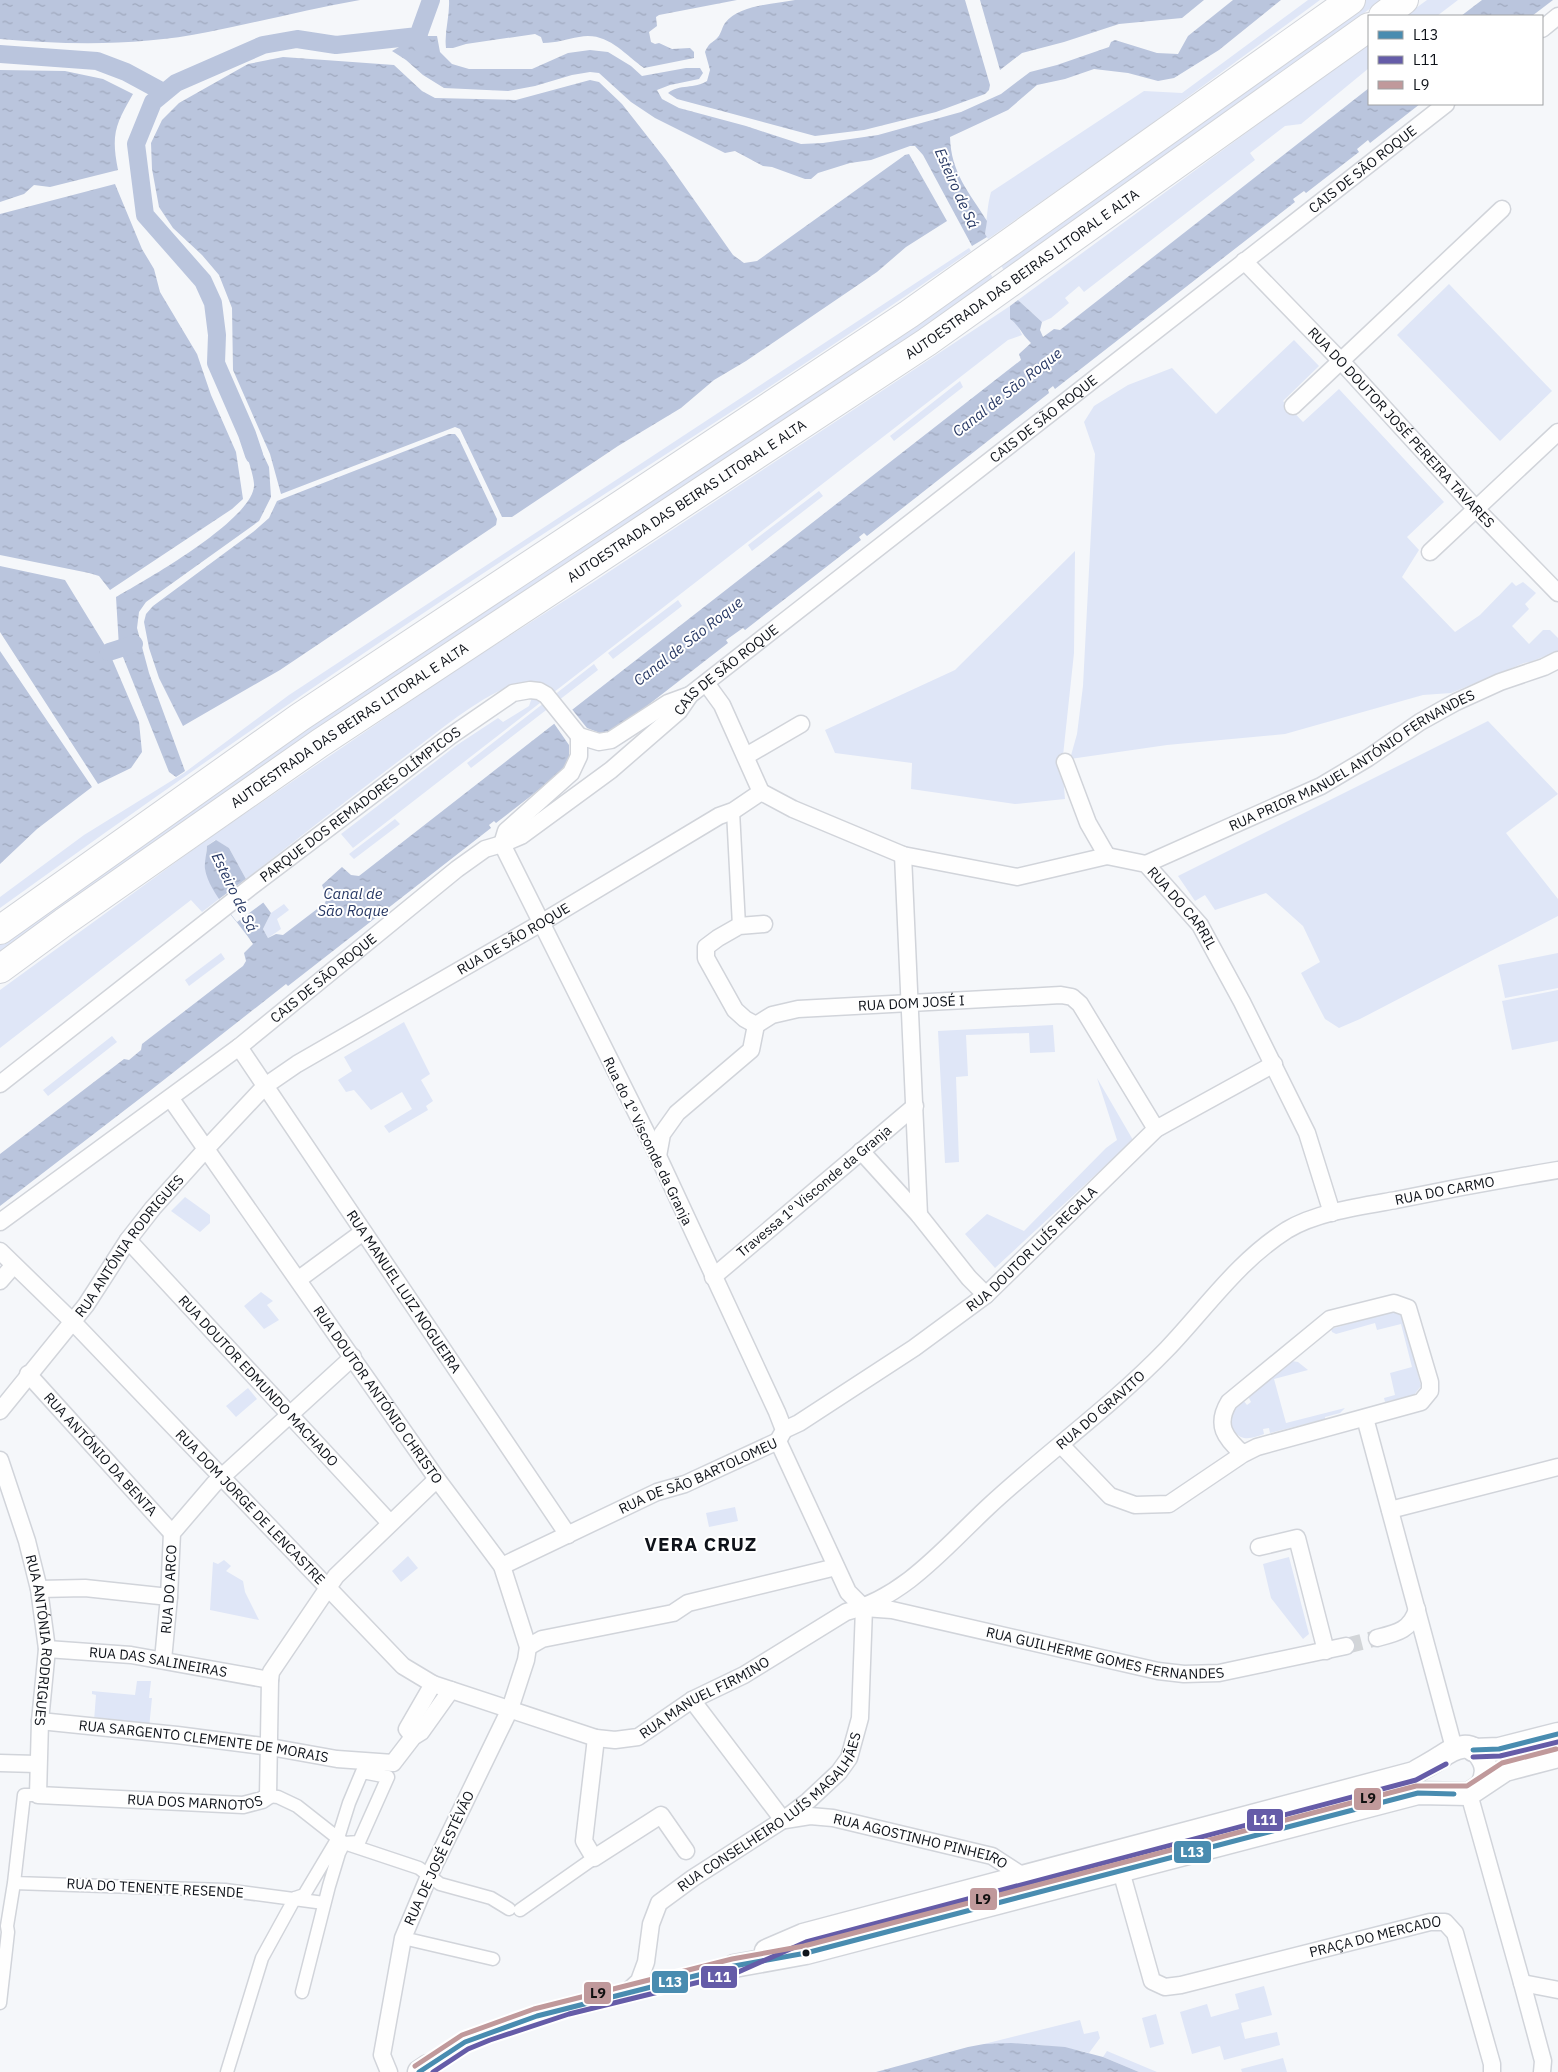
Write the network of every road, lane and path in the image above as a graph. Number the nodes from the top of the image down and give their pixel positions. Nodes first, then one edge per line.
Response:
1 (1350, 0) edge
2 (1404, 0) edge
3 (1384, 15) edge
4 (1558, 16) edge
5 (1368, 28) edge
6 (1543, 28) edge
7 (1445, 105) edge
8 (1502, 209) dead end
9 (1244, 261) junction
10 (1341, 362) junction
11 (1293, 406) dead end
12 (1558, 432) edge
13 (1476, 509) junction
14 (1430, 552) dead end
15 (1558, 593) edge
16 (1558, 660) edge
17 (706, 683) junction
18 (690, 695) junction
19 (801, 724) dead end
20 (579, 736) junction
21 (746, 756) junction
22 (1065, 762) dead end
23 (760, 792) junction
24 (732, 811) junction
25 (502, 844) junction
26 (903, 855) junction
27 (1107, 856) junction
28 (1146, 864) junction
29 (541, 924) junction
30 (764, 924) dead end
31 (739, 926) junction
32 (0, 930) edge
33 (0, 969) edge
34 (909, 1004) junction
35 (756, 1025) junction
36 (239, 1047) junction
37 (1274, 1064) junction
38 (0, 1084) edge
39 (265, 1086) junction
40 (171, 1099) junction
41 (914, 1106) junction
42 (1156, 1129) junction
43 (206, 1149) junction
44 (861, 1151) junction
45 (658, 1156) junction
46 (1558, 1170) edge
47 (1332, 1213) junction
48 (919, 1216) junction
49 (0, 1222) edge
50 (363, 1232) junction
51 (128, 1240) junction
52 (0, 1251) edge
53 (13, 1266) junction
54 (713, 1276) junction
55 (299, 1279) junction
56 (0, 1281) edge
57 (986, 1295) junction
58 (73, 1322) junction
59 (353, 1357) junction
60 (28, 1374) junction
61 (0, 1411) edge
62 (290, 1414) junction
63 (1365, 1418) junction
64 (781, 1435) junction
65 (1061, 1445) junction
66 (1243, 1454) junction
67 (0, 1460) edge
68 (1558, 1467) edge
69 (221, 1477) junction
70 (437, 1479) junction
71 (8, 1504) edge
72 (1390, 1510) junction
73 (390, 1523) junction
74 (172, 1533) junction
75 (568, 1535) junction
76 (1259, 1547) dead end
77 (502, 1566) junction
78 (836, 1567) junction
79 (327, 1587) junction
80 (39, 1589) junction
81 (169, 1597) junction
82 (864, 1608) junction
83 (1417, 1609) junction
84 (1400, 1633) junction
85 (1377, 1638) tunnel mouth
86 (1427, 1645) junction
87 (1346, 1646) tunnel mouth
88 (528, 1647) junction
89 (47, 1649) junction
90 (1326, 1651) junction
91 (163, 1660) junction
92 (270, 1680) junction
93 (433, 1684) junction
94 (451, 1690) junction
95 (692, 1700) junction
96 (510, 1709) junction
97 (40, 1721) junction
98 (1558, 1734) edge
99 (412, 1737) junction
100 (596, 1738) junction
101 (270, 1747) junction
102 (1456, 1751) junction
103 (1558, 1756) edge
104 (0, 1763) edge
105 (37, 1764) junction
106 (1468, 1792) junction
107 (38, 1796) junction
108 (268, 1796) junction
109 (783, 1820) junction
110 (341, 1841) junction
111 (594, 1858) junction
112 (693, 1861) junction
113 (1121, 1872) junction
114 (428, 1876) junction
115 (1023, 1876) junction
116 (14, 1883) junction
117 (295, 1898) junction
118 (324, 1903) junction
119 (3, 1926) edge
120 (403, 1938) junction
121 (494, 1959) dead end
122 (734, 1966) junction
123 (1522, 1983) junction
124 (1558, 1990) edge
125 (302, 1992) dead end
126 (625, 1994) junction
127 (0, 2003) edge
128 (423, 2069) edge
129 (227, 2072) edge
130 (389, 2072) edge
131 (1492, 2072) edge
132 (1542, 2072) edge

1 - 32 highway
2 - 3 highway
4 - 6 street
5 - 33 highway, AUTOESTRADA DAS BEIRAS LITORAL E ALTA
7 - 9 street, CAIS DE SÃO ROQUE
8 - 10 street
9 - 10 street, RUA DO DOUTOR JOSÉ PEREIRA TAVARES
9 - 17 street, CAIS DE SÃO ROQUE
10 - 11 street
10 - 13 street, RUA DO DOUTOR JOSÉ PEREIRA TAVARES
12 - 13 street
13 - 14 street
13 - 15 street, RUA DO DOUTOR JOSÉ PEREIRA TAVARES
16 - 28 street, RUA PRIOR MANUEL ANTÓNIO FERNANDES
17 - 18 street, CAIS DE SÃO ROQUE
17 - 21 street
18 - 20 street
18 - 25 street, CAIS DE SÃO ROQUE
19 - 21 street
20 - 25 street
20 - 38 street, PARQUE DOS REMADORES OLÍMPICOS
21 - 23 street
22 - 27 street
23 - 24 street, RUA DE SÃO ROQUE
23 - 26 street, RUA DO CARRIL
24 - 29 street, RUA DE SÃO ROQUE
24 - 31 street
25 - 29 street, Rua do 1º Visconde da Granja
25 - 36 street, CAIS DE SÃO ROQUE
26 - 27 street, RUA DO CARRIL
26 - 34 street
27 - 28 street, RUA DO CARRIL
28 - 37 street, RUA DO CARRIL
29 - 39 street, RUA DE SÃO ROQUE
29 - 45 street, Rua do 1º Visconde da Granja
30 - 31 street
31 - 35 street
34 - 35 street, RUA DOM JOSÉ I
34 - 41 street
34 - 42 street, RUA DOM JOSÉ I
35 - 45 street
36 - 39 street, RUA MANUEL LUIZ NOGUEIRA
36 - 40 street, CAIS DE SÃO ROQUE
37 - 42 street, RUA DOUTOR LUÍS REGALA
37 - 47 street, RUA DO CARRIL
39 - 43 street, RUA ANTÓNIA RODRIGUES
39 - 50 street, RUA MANUEL LUIZ NOGUEIRA
40 - 43 street, RUA DOUTOR ANTÓNIO CHRISTO
40 - 49 street, CAIS DE SÃO ROQUE
41 - 44 street, Travessa 1º Visconde da Granja
41 - 48 street
42 - 57 street, RUA DOUTOR LUÍS REGALA
43 - 51 street, RUA ANTÓNIA RODRIGUES
43 - 55 street, RUA DOUTOR ANTÓNIO CHRISTO
44 - 48 street
44 - 54 street, Travessa 1º Visconde da Granja
45 - 54 street, Rua do 1º Visconde da Granja
46 - 47 street, RUA DO CARMO
47 - 65 street, RUA DO GRAVITO
48 - 57 street
50 - 55 street
50 - 75 street, RUA MANUEL LUIZ NOGUEIRA
51 - 58 street, RUA ANTÓNIA RODRIGUES
51 - 62 street, RUA DOUTOR EDMUNDO MACHADO
52 - 53 street, RUA DOM JORGE DE LENCASTRE
53 - 56 street
53 - 58 street, RUA DOM JORGE DE LENCASTRE
54 - 64 street, Rua do 1º Visconde da Granja
55 - 59 street, RUA DOUTOR ANTÓNIO CHRISTO
57 - 64 street, RUA DOUTOR LUÍS REGALA
58 - 60 street, RUA ANTÓNIA RODRIGUES
58 - 69 street, RUA DOM JORGE DE LENCASTRE
59 - 62 street, RUA DO ARCO
59 - 70 street, RUA DOUTOR ANTÓNIO CHRISTO
60 - 61 street, RUA ANTÓNIA RODRIGUES
60 - 74 street, RUA ANTÓNIO DA BENTA
62 - 69 street, RUA DO ARCO
62 - 73 street, RUA DOUTOR EDMUNDO MACHADO
63 - 66 street
63 - 66 street
63 - 72 street
64 - 75 street, RUA DE SÃO BARTOLOMEU
64 - 78 street, RUA DE SÃO BARTOLOMEU
65 - 66 street
65 - 82 street, RUA DO GRAVITO
67 - 71 street, RUA ANTÓNIA RODRIGUES
68 - 72 street
69 - 74 street, RUA DO ARCO
69 - 79 street, RUA DOM JORGE DE LENCASTRE
70 - 73 street
70 - 77 street, RUA DOUTOR ANTÓNIO CHRISTO
71 - 80 street, RUA ANTÓNIA RODRIGUES
72 - 83 street
73 - 79 street
74 - 81 street, RUA DO ARCO
75 - 77 street, RUA DE SÃO BARTOLOMEU
76 - 90 street
77 - 88 street, RUA DOUTOR ANTÓNIO CHRISTO
78 - 82 street, RUA DE SÃO BARTOLOMEU
78 - 88 street
79 - 92 street
79 - 93 street, RUA DOM JORGE DE LENCASTRE
80 - 81 street
80 - 89 street, RUA ANTÓNIA RODRIGUES
81 - 91 street, RUA DO ARCO
82 - 90 street, RUA GUILHERME GOMES FERNANDES
82 - 95 street, RUA MANUEL FIRMINO
82 - 109 street, RUA CONSELHEIRO LUÍS MAGALHÃES
83 - 84 street
83 - 86 street
84 - 85 street
84 - 86 street
86 - 102 street
87 - 90 street, RUA GUILHERME GOMES FERNANDES
88 - 96 street
89 - 91 street, RUA DAS SALINEIRAS
89 - 97 street, RUA ANTÓNIA RODRIGUES
91 - 92 street, RUA DAS SALINEIRAS
92 - 101 street
93 - 94 street, RUA DOM JORGE DE LENCASTRE
93 - 99 street
94 - 96 street, RUA MANUEL FIRMINO
94 - 99 street
95 - 100 street, RUA MANUEL FIRMINO
95 - 109 street
96 - 100 street, RUA MANUEL FIRMINO
96 - 114 street, RUA DE JOSÉ ESTÉVÃO
97 - 101 street, RUA SARGENTO CLEMENTE DE MORAIS
97 - 105 street, RUA ANTÓNIA RODRIGUES
98 - 102 main road
99 - 101 street, RUA SARGENTO CLEMENTE DE MORAIS
100 - 111 street
101 - 108 street
102 - 106 main road
102 - 106 main road
102 - 115 main road
103 - 106 main road
104 - 105 street
105 - 107 street, RUA ANTÓNIA RODRIGUES
106 - 113 main road
106 - 123 street
107 - 108 street, RUA DOS MARNOTOS
107 - 116 street
108 - 110 street, RUA DOS MARNOTOS
109 - 112 street, RUA CONSELHEIRO LUÍS MAGALHÃES
109 - 115 street, RUA AGOSTINHO PINHEIRO
110 - 110 street
110 - 114 street, RUA DOS MARNOTOS
110 - 117 street
110 - 118 street
111 - 112 street
111 - 114 street, RUA DOS MARNOTOS
112 - 126 street, RUA CONSELHEIRO LUÍS MAGALHÃES
113 - 122 main road
113 - 131 street, PRAÇA DO MERCADO
114 - 120 street, RUA DE JOSÉ ESTÉVÃO
115 - 122 main road
116 - 117 street, RUA DO TENENTE RESENDE
116 - 119 street
117 - 118 street, RUA DO TENENTE RESENDE
117 - 129 street
118 - 125 street
119 - 127 street
120 - 121 street
120 - 130 street, RUA DE JOSÉ ESTÉVÃO
122 - 126 street
123 - 124 street
123 - 132 street
126 - 128 street

